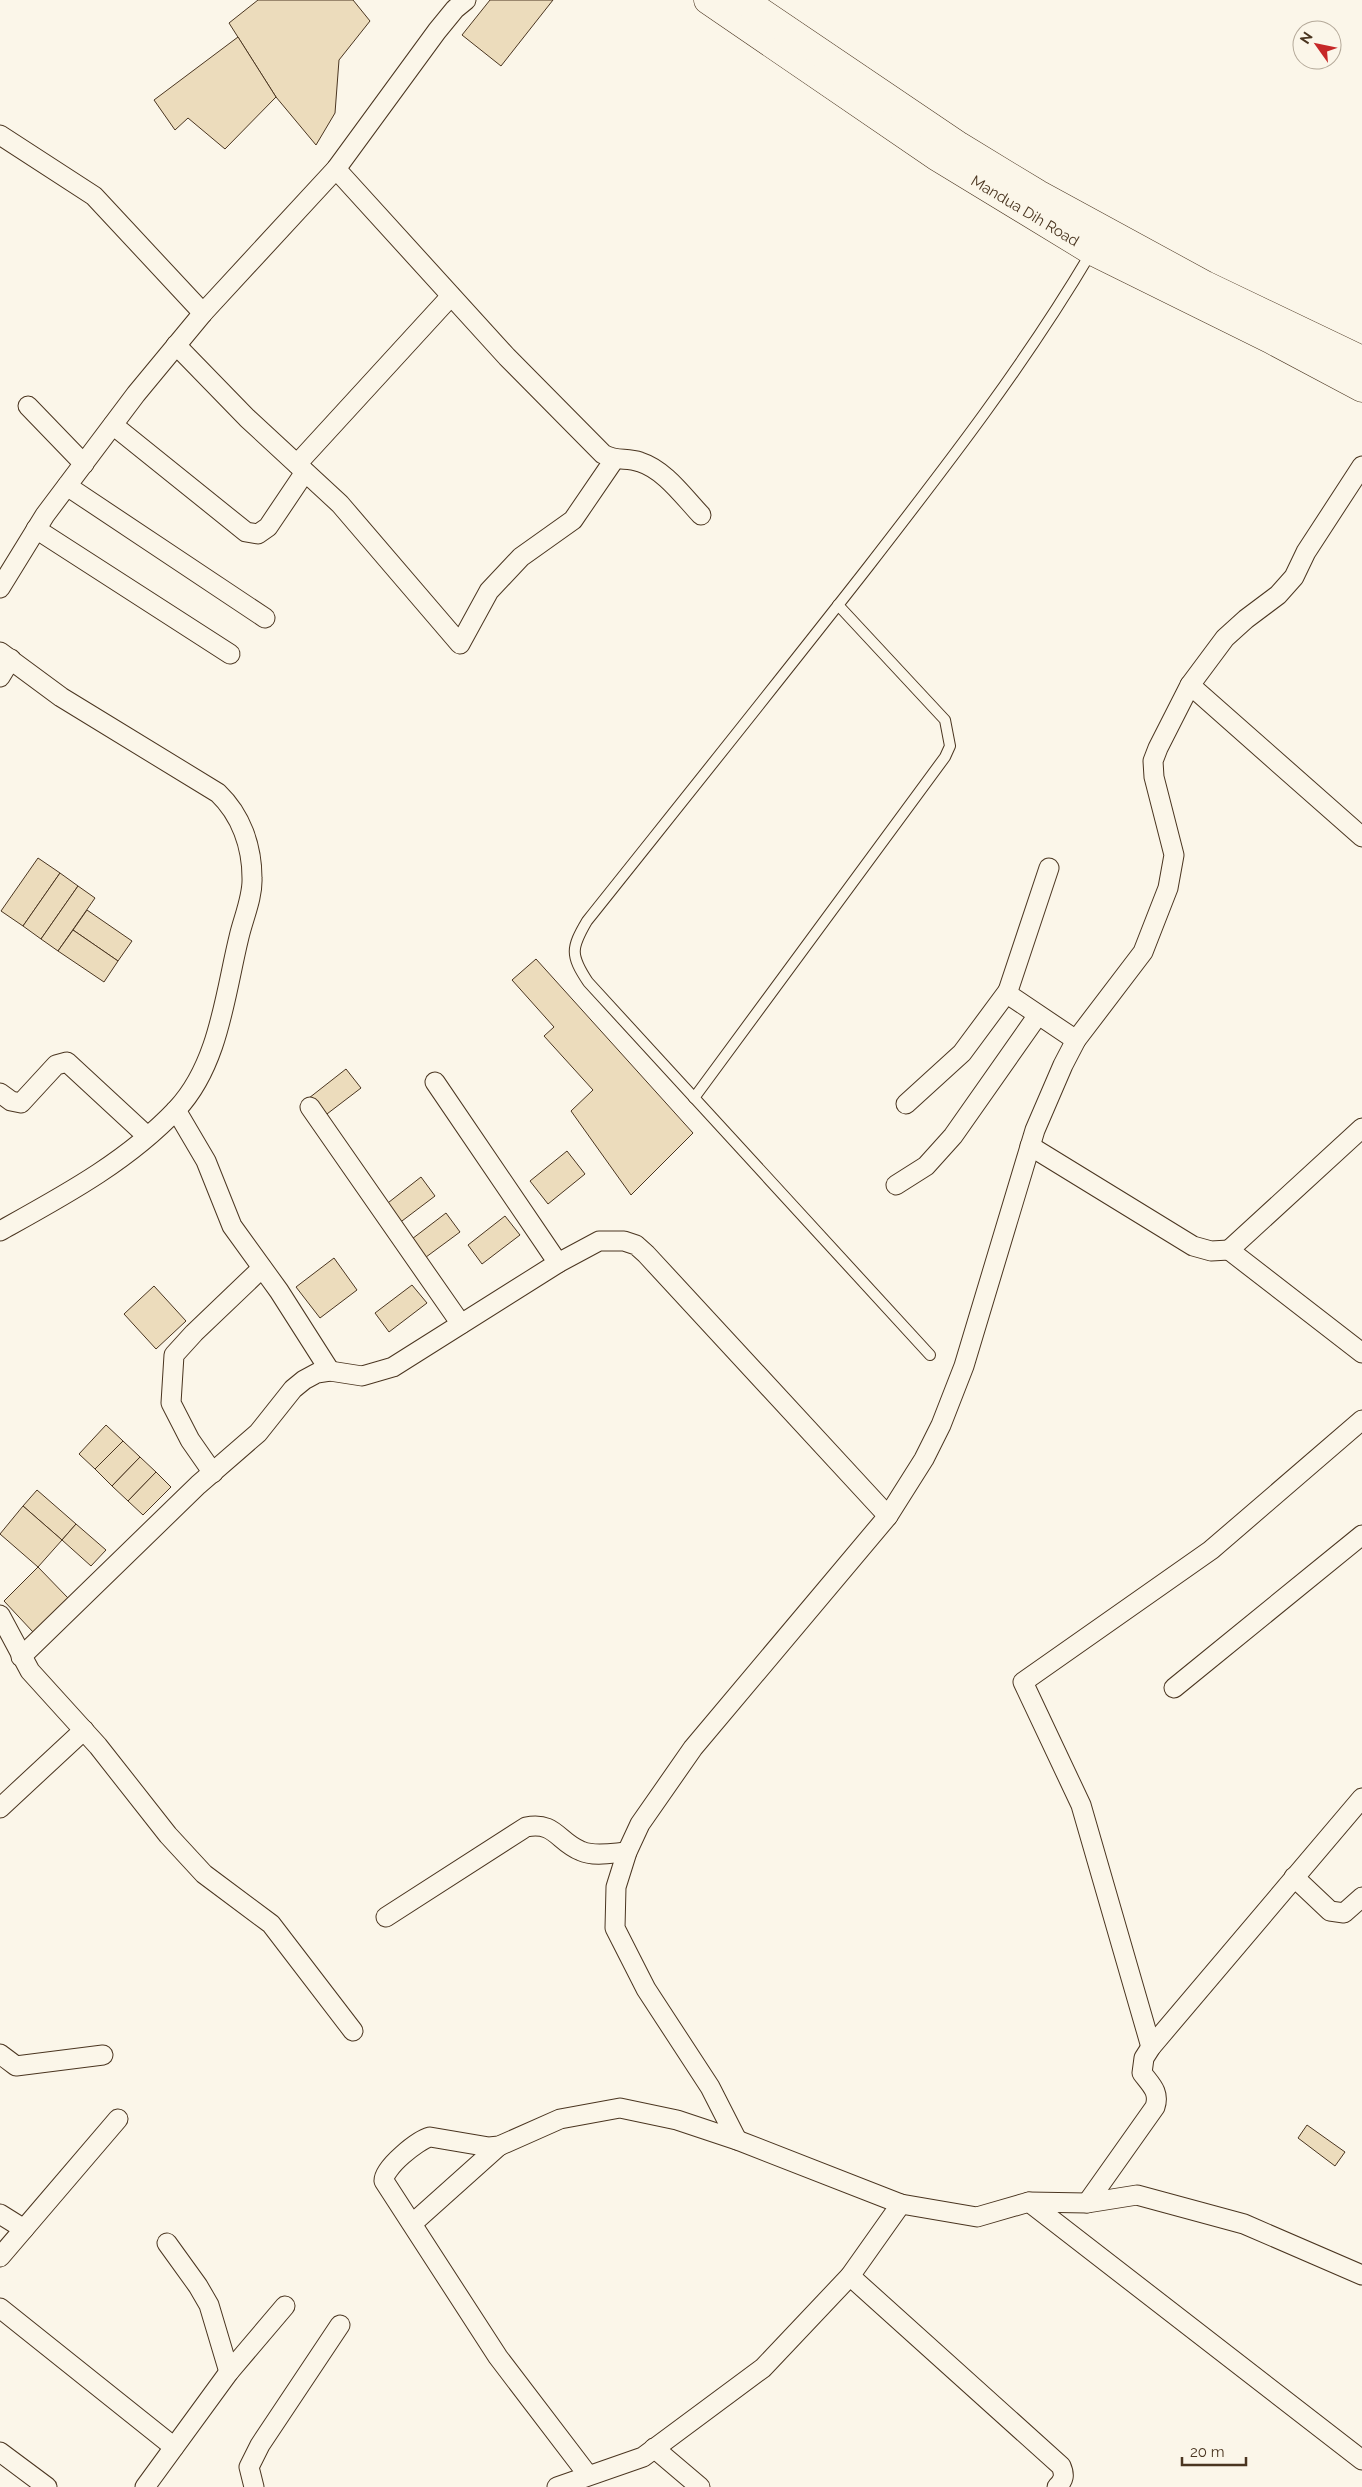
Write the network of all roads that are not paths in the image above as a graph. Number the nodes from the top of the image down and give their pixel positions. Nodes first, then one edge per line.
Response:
1 (466, 0) edge
2 (708, 0) edge
3 (744, 0) edge
4 (0, 135) edge
5 (336, 169) junction
6 (1092, 251) junction
7 (451, 296) junction
8 (203, 313) junction
9 (176, 345) junction
10 (1362, 360) edge
11 (1362, 388) edge
12 (28, 406) dead end
13 (113, 425) junction
14 (614, 460) junction
15 (84, 464) junction
16 (1362, 466) edge
17 (301, 468) junction
18 (67, 486) junction
19 (701, 515) dead end
20 (36, 529) junction
21 (0, 588) edge
22 (838, 605) junction
23 (265, 618) dead end
24 (230, 654) dead end
25 (6, 656) edge
26 (0, 677) edge
27 (1190, 685) junction
28 (1362, 837) edge
29 (1048, 868) dead end
30 (1008, 991) junction
31 (1038, 1015) junction
32 (1076, 1040) junction
33 (434, 1082) dead end
34 (0, 1093) edge
35 (694, 1098) junction
36 (906, 1104) dead end
37 (310, 1107) dead end
38 (176, 1110) junction
39 (1362, 1128) edge
40 (147, 1136) junction
41 (1030, 1146) junction
42 (896, 1185) dead end
43 (0, 1231) edge
44 (1229, 1250) junction
45 (558, 1263) junction
46 (262, 1268) junction
47 (461, 1324) junction
48 (1362, 1353) edge
49 (930, 1355) dead end
50 (330, 1371) junction
51 (1362, 1420) edge
52 (213, 1473) junction
53 (888, 1516) junction
54 (1362, 1535) edge
55 (0, 1615) edge
56 (21, 1658) junction
57 (1174, 1688) dead end
58 (84, 1730) junction
59 (1362, 1798) edge
60 (0, 1808) edge
61 (628, 1852) junction
62 (1294, 1877) junction
63 (1362, 1897) edge
64 (386, 1917) dead end
65 (353, 2031) dead end
66 (1151, 2047) junction
67 (0, 2054) edge
68 (103, 2055) dead end
69 (118, 2119) dead end
70 (737, 2140) junction
71 (499, 2146) junction
72 (1029, 2202) junction
73 (1087, 2203) junction
74 (901, 2204) junction
75 (0, 2214) edge
76 (413, 2223) junction
77 (24, 2229) junction
78 (167, 2243) dead end
79 (0, 2257) edge
80 (1362, 2275) edge
81 (850, 2276) junction
82 (284, 2306) dead end
83 (0, 2308) edge
84 (340, 2325) dead end
85 (229, 2372) junction
86 (174, 2447) junction
87 (654, 2448) junction
88 (0, 2452) edge
89 (1362, 2460) edge
90 (588, 2475) junction
91 (47, 2487) edge
92 (145, 2487) edge
93 (254, 2487) edge
94 (558, 2487) edge
95 (700, 2487) edge
96 (1057, 2487) edge

1 - 5 street
2 - 6 main road, Mandua Dih Road
3 - 10 main road, Mandua Dih Road
4 - 8 street
5 - 7 street
5 - 8 street
6 - 11 main road, Mandua Dih Road
6 - 22 lane
7 - 14 street
7 - 17 street
8 - 9 street
9 - 13 street
9 - 17 street
12 - 15 street
13 - 15 street
13 - 17 street
14 - 17 street
14 - 19 street
15 - 18 street
16 - 27 street
18 - 20 street
18 - 23 street
20 - 21 street
20 - 24 street
22 - 35 lane
22 - 35 lane
25 - 26 street
25 - 38 street
27 - 28 street
27 - 32 street
29 - 30 street
30 - 31 street
30 - 36 street
31 - 32 street
31 - 42 street
32 - 41 street
33 - 45 street
34 - 40 street
35 - 49 lane
37 - 47 street
38 - 40 street
38 - 46 street
39 - 44 street
40 - 43 street
41 - 44 street
41 - 53 street
44 - 48 street
45 - 47 street
45 - 53 street
46 - 50 street
46 - 52 street
47 - 50 street
50 - 52 street
51 - 66 street
52 - 56 street
53 - 61 street
54 - 57 street
55 - 56 street
56 - 58 street
58 - 60 street
58 - 65 street
59 - 62 street
61 - 64 street
61 - 70 street
62 - 63 street
62 - 66 street
66 - 73 street
67 - 68 street
69 - 77 street
70 - 71 street
70 - 74 street
71 - 76 street
71 - 76 street
72 - 73 street
72 - 74 street
72 - 89 street
73 - 80 street
74 - 81 street
75 - 77 street
76 - 90 street
77 - 79 street
78 - 85 street
81 - 87 street
81 - 96 street
82 - 85 street
83 - 86 street
84 - 93 street
85 - 86 street
86 - 92 street
87 - 90 street
87 - 95 street
88 - 91 street
90 - 94 street

